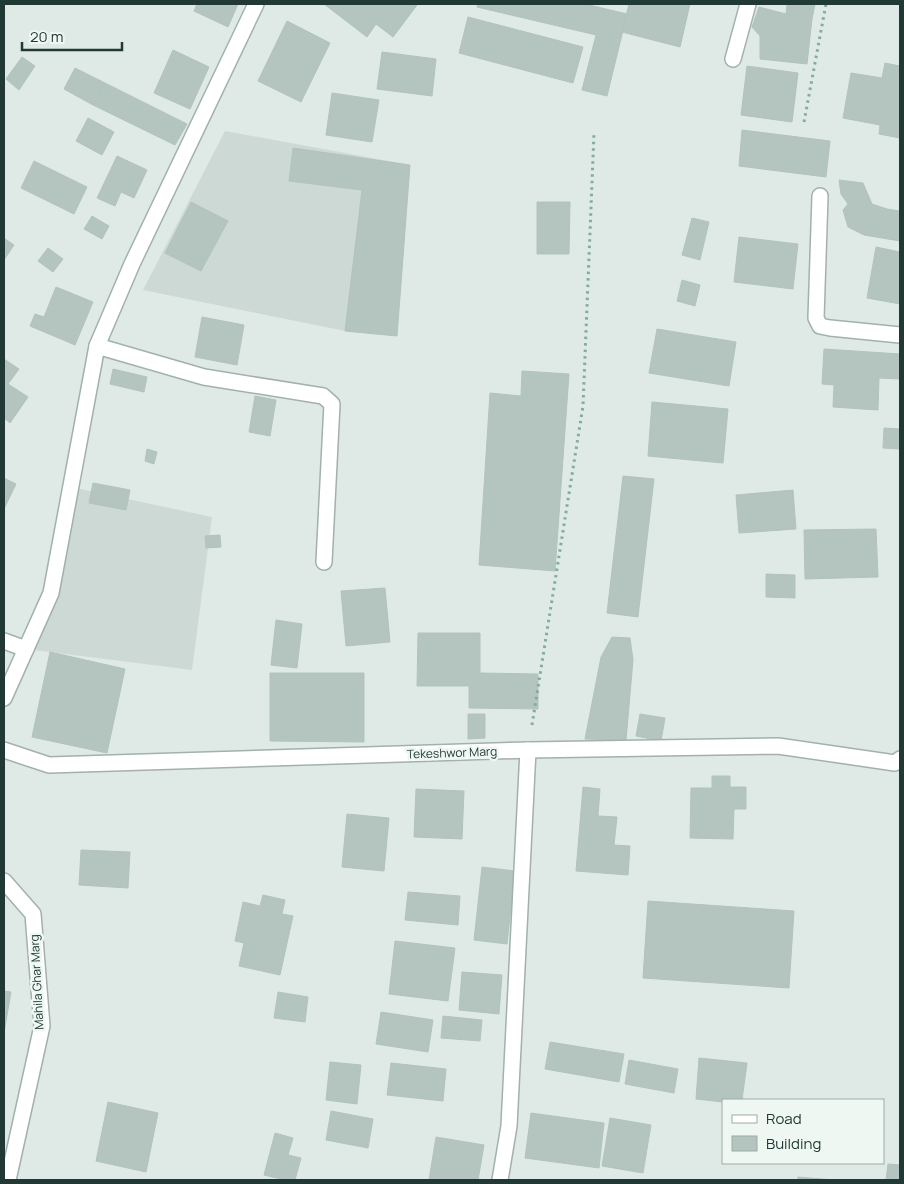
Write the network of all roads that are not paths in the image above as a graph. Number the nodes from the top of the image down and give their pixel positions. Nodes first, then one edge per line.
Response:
1 (256, 4) edge
2 (748, 4) edge
3 (734, 59) dead end
4 (820, 196) dead end
5 (900, 335) edge
6 (97, 346) junction
7 (324, 562) dead end
8 (4, 641) edge
9 (26, 649) junction
10 (4, 698) edge
11 (4, 750) edge
12 (528, 750) junction
13 (900, 759) edge
14 (4, 881) edge
15 (8, 1180) edge
16 (500, 1180) edge

1 - 6 street
2 - 3 street
4 - 5 street
6 - 7 street
6 - 9 street
8 - 9 street
9 - 10 street
11 - 12 street, Tekeshwor Marg
12 - 13 street, Tekeshwor Marg
12 - 16 street
14 - 15 street, Mahila Ghar Marg

